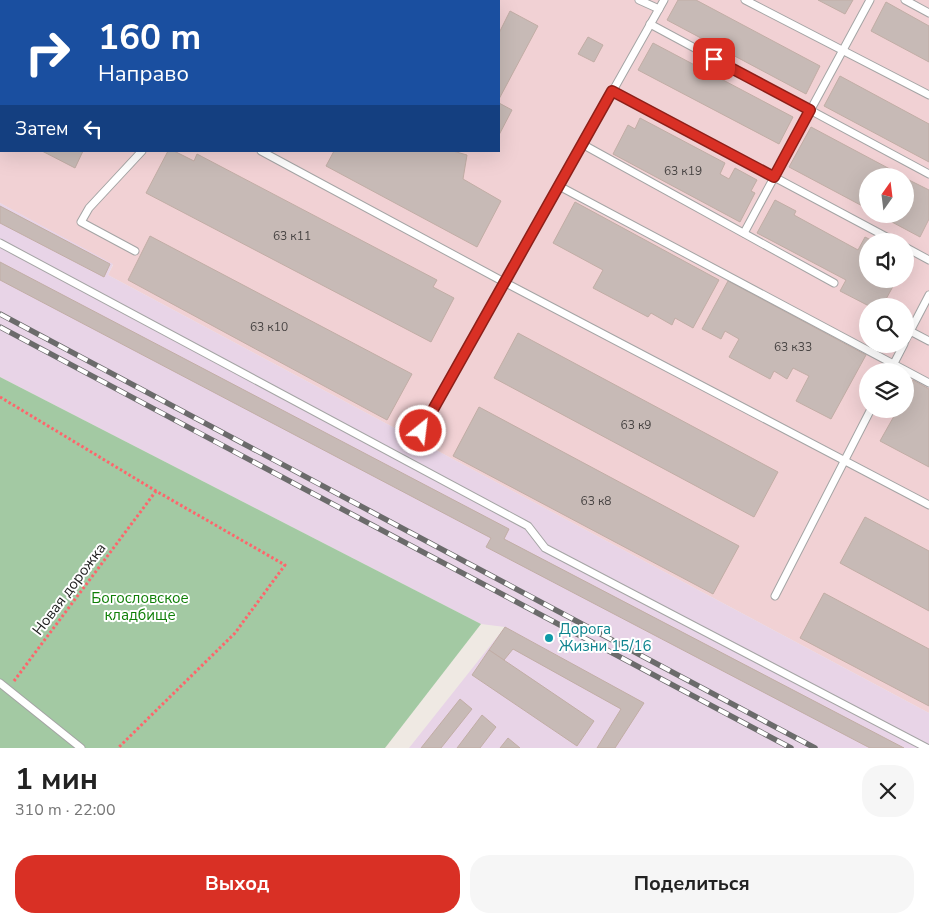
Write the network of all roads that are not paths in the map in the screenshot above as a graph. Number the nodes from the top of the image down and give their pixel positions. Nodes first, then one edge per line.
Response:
1 (639, 0) edge
2 (664, 0) edge
3 (745, 0) edge
4 (870, 0) edge
5 (905, 0) edge
6 (659, 9) junction
7 (929, 13) edge
8 (650, 24) junction
9 (843, 50) junction
10 (612, 91) junction
11 (929, 95) edge
12 (810, 110) junction
13 (582, 144) junction
14 (141, 152) edge
15 (263, 152) edge
16 (929, 174) edge
17 (774, 177) junction
18 (559, 186) junction
19 (879, 233) edge
20 (744, 234) junction
21 (0, 243) edge
22 (135, 251) dead end
23 (914, 252) edge
24 (929, 260) edge
25 (504, 282) junction
26 (834, 283) dead end
27 (929, 295) edge
28 (914, 323) edge
29 (914, 333) edge
30 (929, 341) edge
31 (883, 363) edge
32 (914, 377) edge
33 (929, 383) edge
34 (866, 418) edge
35 (421, 431) dead end
36 (845, 460) junction
37 (929, 505) edge
38 (775, 596) dead end
39 (0, 683) edge
40 (81, 748) edge
41 (927, 748) edge

1 - 6 lane
2 - 6 lane
3 - 9 lane
4 - 9 lane
5 - 7 lane
6 - 8 lane
8 - 10 lane
8 - 12 lane
9 - 11 lane
9 - 12 lane
10 - 13 lane
10 - 17 lane
12 - 16 lane
12 - 17 lane
13 - 18 lane
13 - 20 lane
14 - 22 lane
15 - 25 lane
17 - 19 lane
17 - 20 lane
18 - 25 lane
18 - 31 lane
20 - 26 lane
21 - 41 lane
23 - 24 lane
25 - 35 lane
25 - 36 lane
27 - 28 lane
29 - 30 lane
32 - 33 lane
34 - 36 lane
36 - 37 lane
36 - 38 lane
39 - 40 lane

